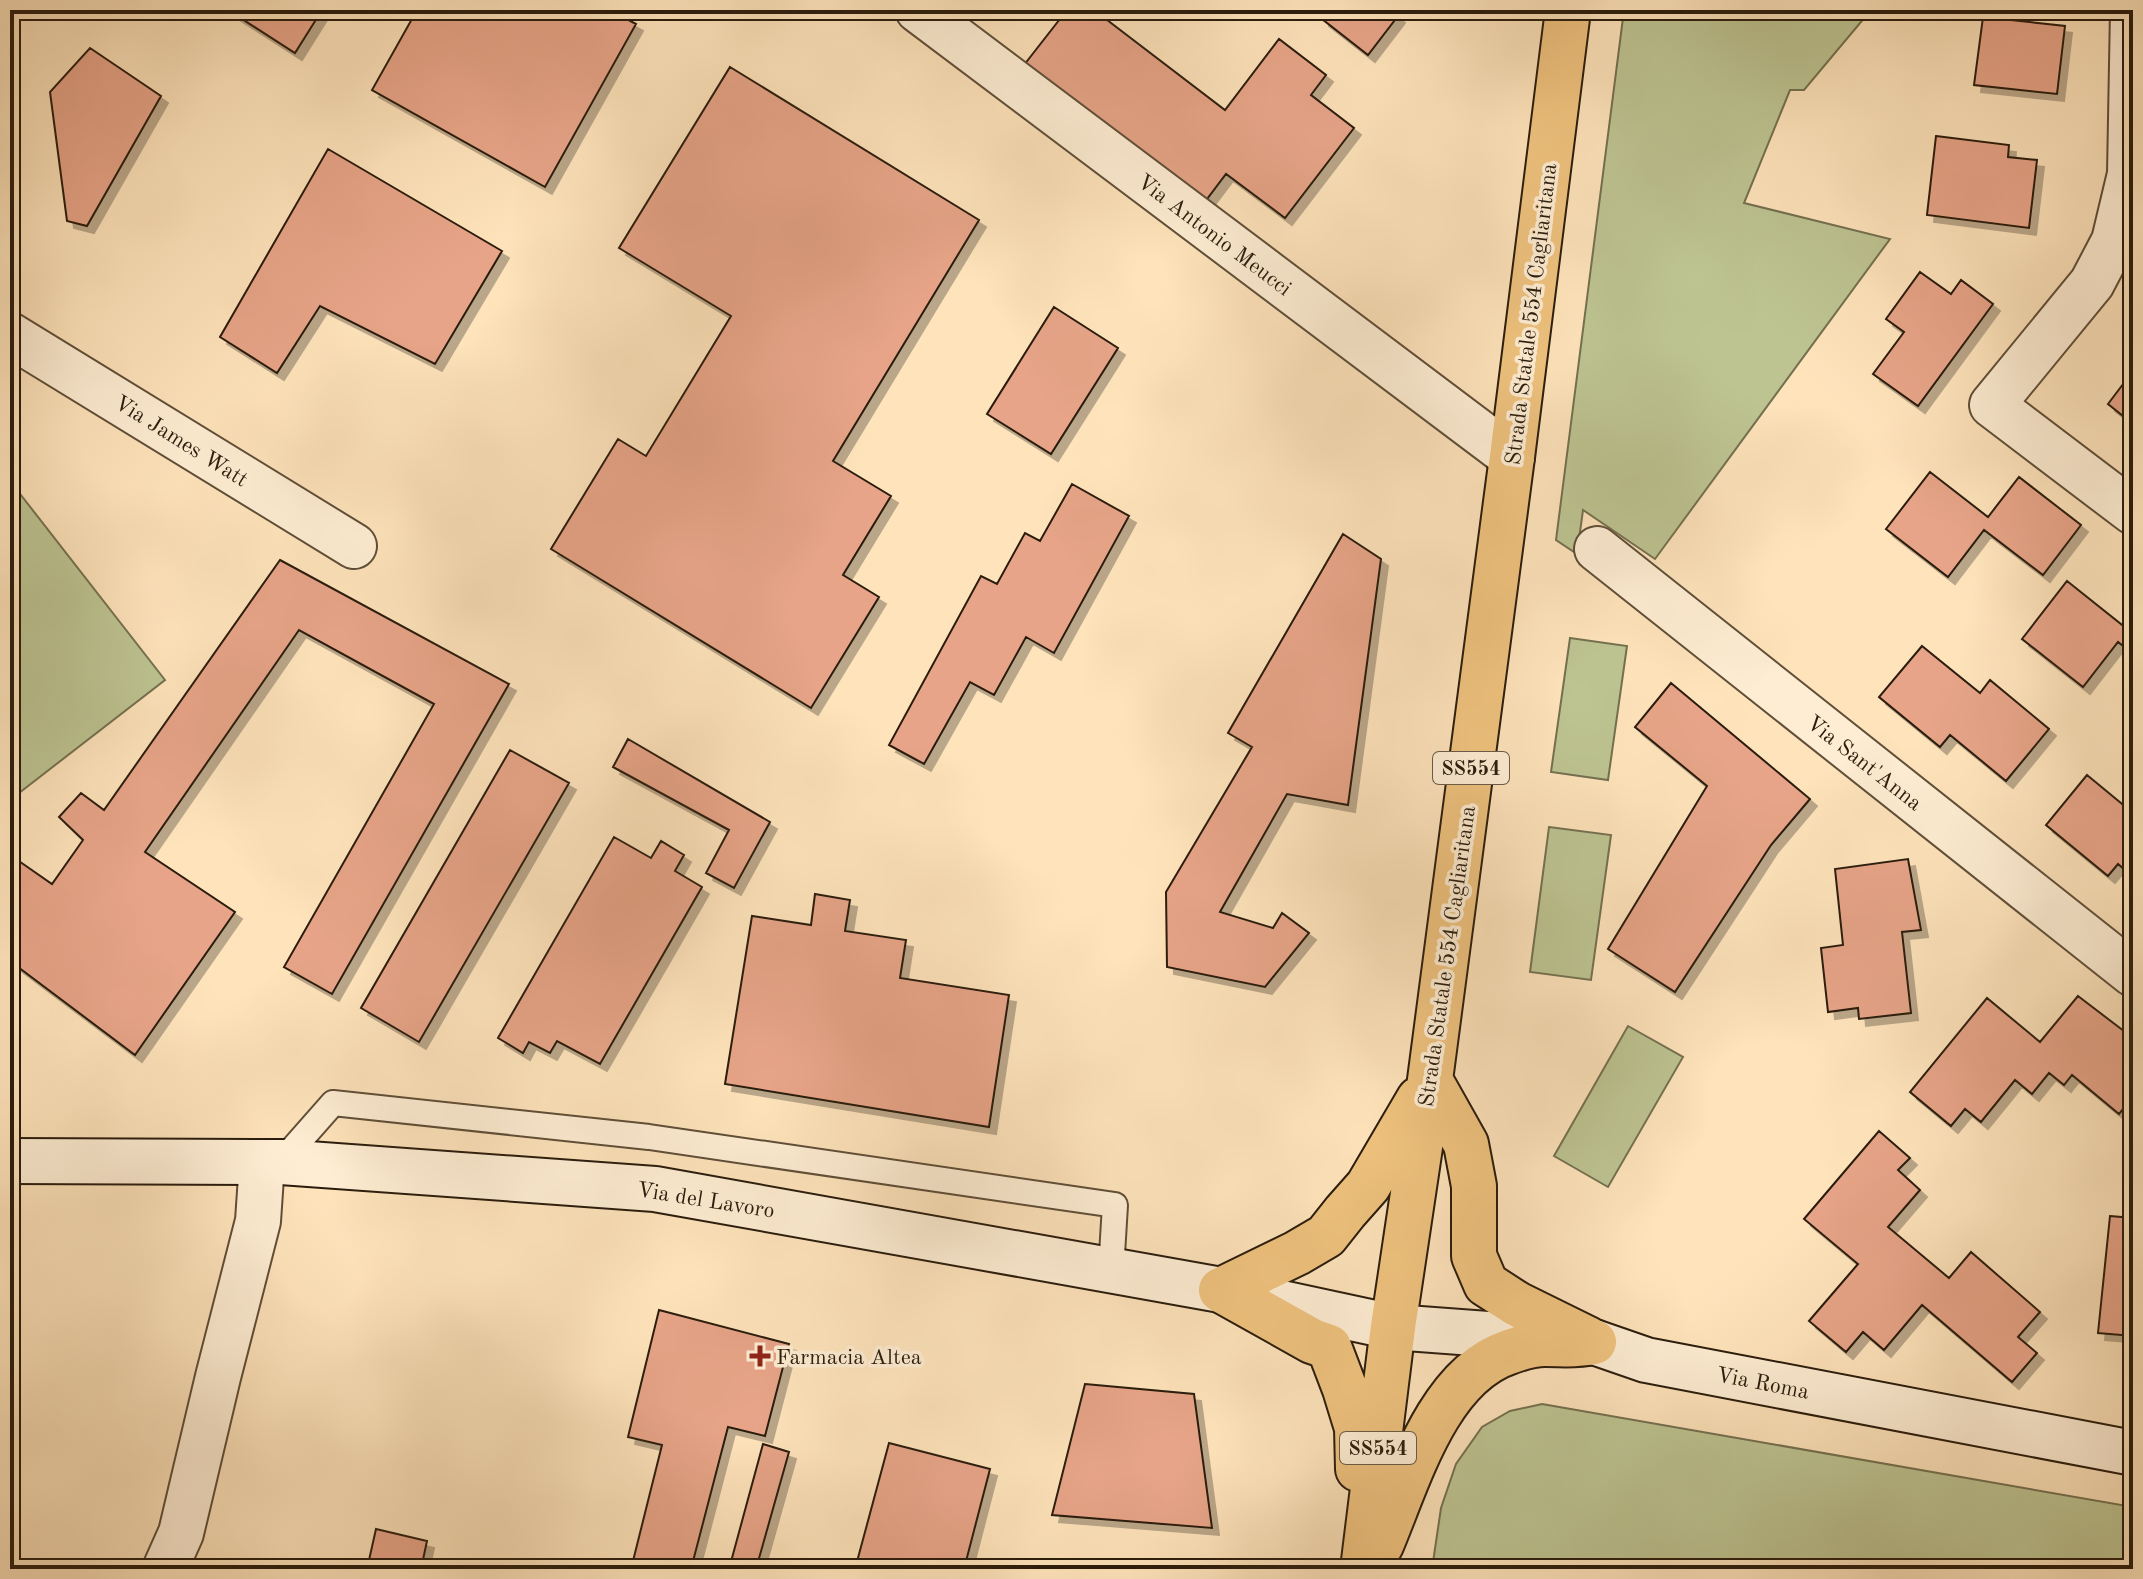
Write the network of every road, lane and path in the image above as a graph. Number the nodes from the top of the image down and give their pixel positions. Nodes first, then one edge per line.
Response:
1 (918, 10) edge
2 (1568, 10) edge
3 (2133, 10) edge
4 (10, 335) edge
5 (1512, 457) junction
6 (2133, 512) edge
7 (354, 546) dead end
8 (1597, 549) dead end
9 (2133, 974) edge
10 (1430, 1080) junction
11 (10, 1161) edge
12 (272, 1162) junction
13 (1111, 1271) junction
14 (1221, 1290) junction
15 (1393, 1327) junction
16 (1594, 1342) junction
17 (2133, 1453) edge
18 (165, 1569) edge
19 (1361, 1569) edge
20 (1371, 1569) edge

1 - 5 street, Via Antonio Meucci
2 - 5 main road, Strada Statale 554 Cagliaritana / SS554
3 - 6 street
4 - 7 street, Via James Watt
5 - 10 main road, Strada Statale 554 Cagliaritana / SS554
8 - 9 street, Via Sant'Anna
10 - 14 main road
10 - 15 main road, Strada Statale 554 Cagliaritana / SS554
10 - 16 main road
11 - 12 street, Via del Lavoro
12 - 13 street, Via del Lavoro
12 - 13 lane
12 - 18 street
13 - 14 street, Via del Lavoro
14 - 15 street, Via del Lavoro
14 - 19 main road
15 - 16 street, Via Roma
15 - 19 main road, Strada Statale 554 Cagliaritana / SS554
16 - 17 street, Via Roma
16 - 20 main road

